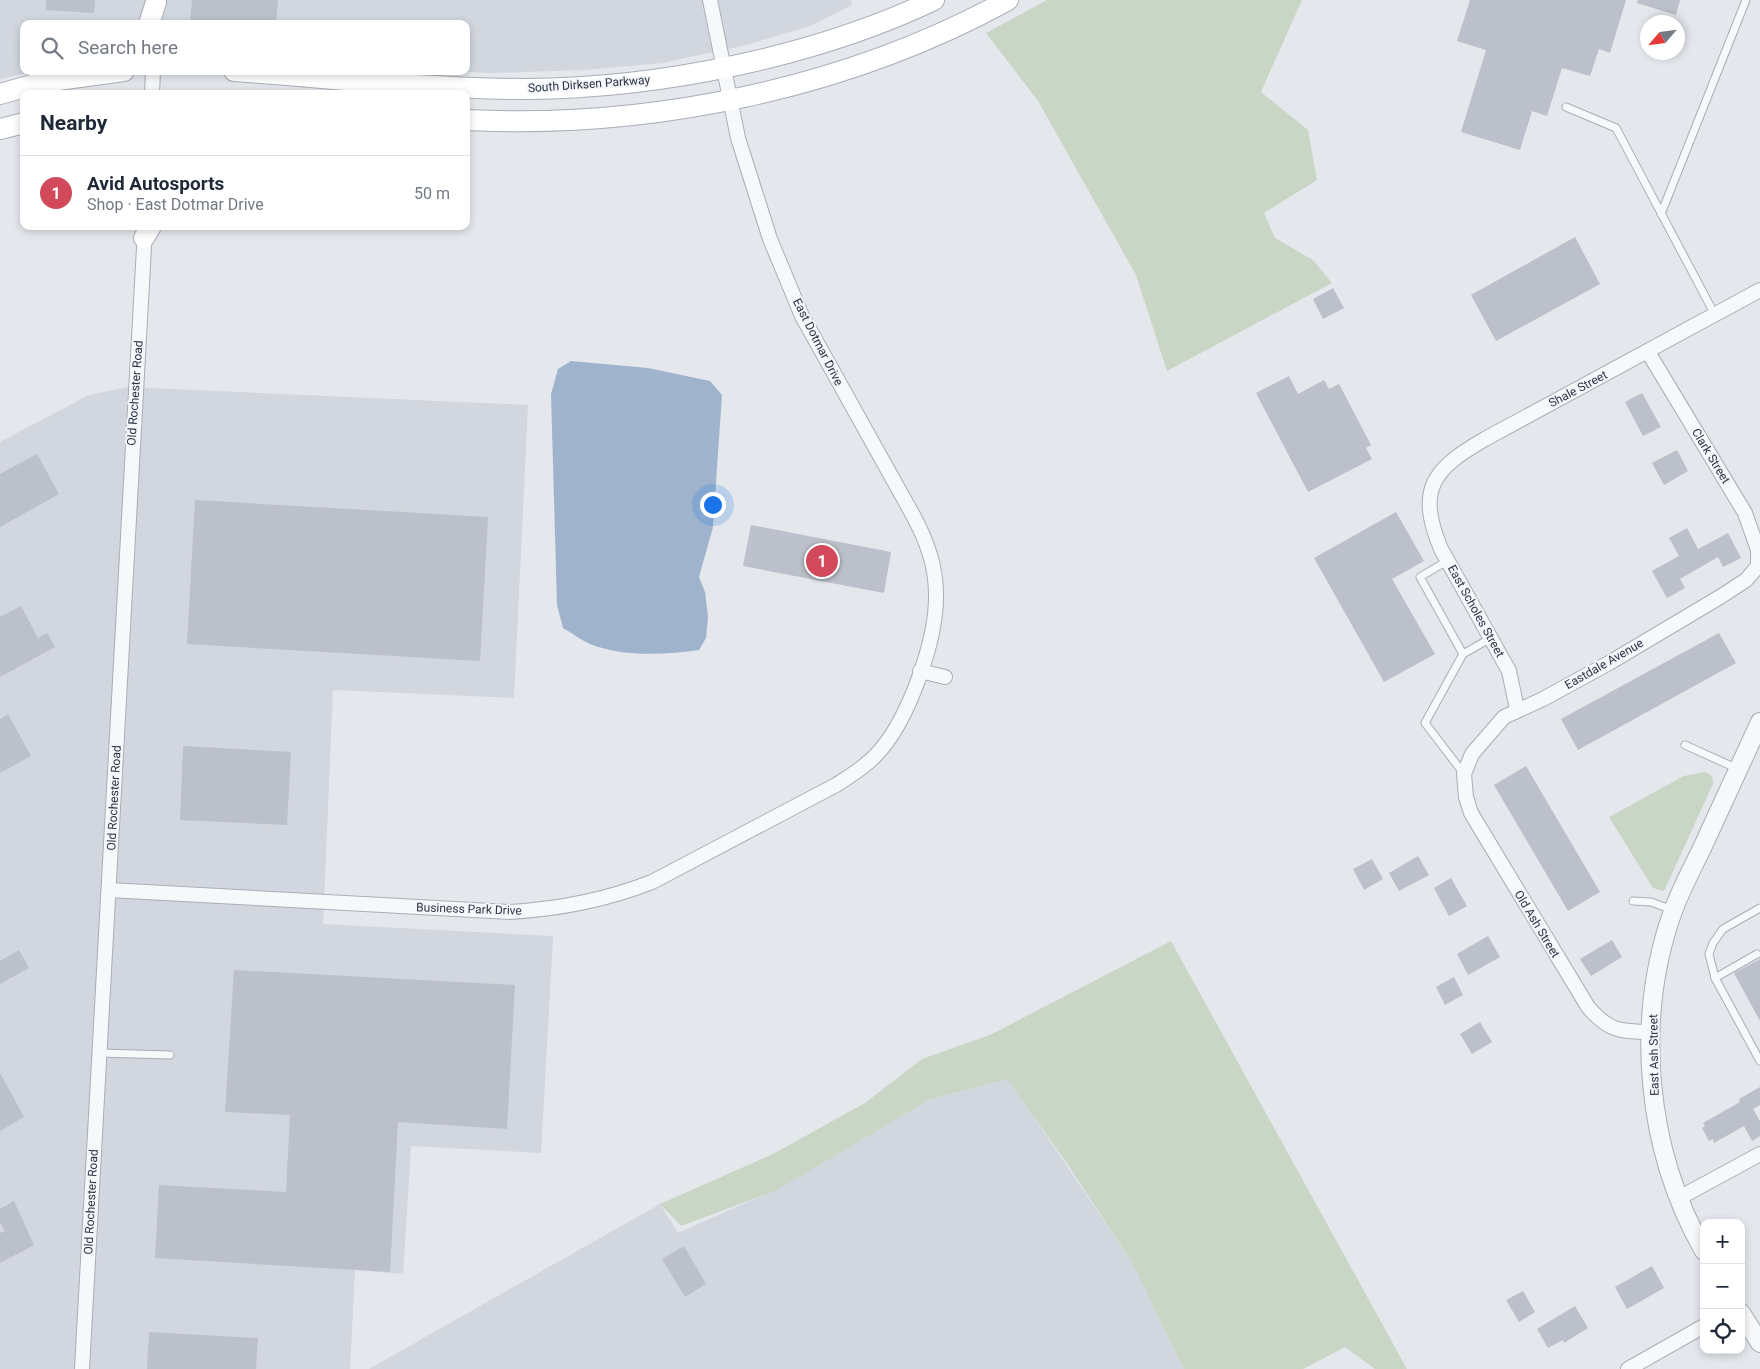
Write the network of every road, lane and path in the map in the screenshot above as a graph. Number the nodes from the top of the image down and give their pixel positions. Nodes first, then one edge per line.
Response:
1 (710, 0) edge
2 (934, 0) edge
3 (1008, 0) edge
4 (1746, 0) edge
5 (156, 1) edge
6 (150, 20) edge
7 (156, 20) edge
8 (722, 68) junction
9 (79, 75) edge
10 (153, 75) edge
11 (289, 75) edge
12 (152, 90) edge
13 (0, 94) edge
14 (729, 99) junction
15 (1566, 108) dead end
16 (470, 120) edge
17 (20, 124) edge
18 (0, 129) edge
19 (1662, 214) junction
20 (147, 230) edge
21 (1760, 290) edge
22 (1715, 315) junction
23 (1648, 352) junction
24 (1430, 515) joint
25 (1447, 561) junction
26 (1758, 566) joint
27 (1492, 638) junction
28 (1463, 654) junction
29 (920, 671) junction
30 (945, 677) dead end
31 (1517, 709) junction
32 (1760, 722) edge
33 (1685, 745) dead end
34 (1738, 770) junction
35 (1464, 774) junction
36 (109, 890) junction
37 (1633, 901) dead end
38 (1760, 908) edge
39 (1674, 910) junction
40 (1757, 954) dead end
41 (1715, 978) junction
42 (1651, 1032) junction
43 (100, 1053) junction
44 (170, 1054) dead end
45 (1760, 1060) edge
46 (1760, 1154) edge
47 (1679, 1198) junction
48 (1700, 1242) edge
49 (1745, 1319) edge
50 (1700, 1328) edge
51 (1760, 1343) edge
52 (82, 1369) edge
53 (1628, 1369) edge

1 - 8 street, East Dotmar Drive
2 - 8 main road, South Dirksen Parkway
3 - 14 main road
4 - 19 lane
5 - 6 main road
5 - 7 street
8 - 11 main road, South Dirksen Parkway
8 - 14 street, East Dotmar Drive
9 - 13 main road
10 - 12 street
14 - 16 main road
14 - 29 street, East Dotmar Drive
15 - 19 lane
17 - 18 main road
19 - 22 lane
20 - 36 street, Old Rochester Road
21 - 22 street, Shale Street
22 - 23 street, Shale Street
23 - 24 street, Shale Street
23 - 26 street, Clark Street
24 - 25 street, East Scholes Street
25 - 27 street, East Scholes Street
25 - 28 lane
26 - 31 street, Eastdale Avenue
27 - 28 lane
27 - 31 street, East Scholes Street
28 - 35 lane
29 - 30 street
29 - 36 street, Business Park Drive
31 - 35 street, Eastdale Avenue
32 - 34 street, East Ash Street
33 - 34 lane
34 - 39 street, East Ash Street
35 - 42 street, Old Ash Street
36 - 43 street, Old Rochester Road
37 - 39 lane
38 - 41 lane
39 - 42 street, East Ash Street
40 - 41 lane
41 - 45 lane
42 - 47 street, East Ash Street
43 - 44 lane
43 - 52 street, Old Rochester Road
46 - 47 street
47 - 48 street, East Ash Street
49 - 51 street
50 - 53 street

